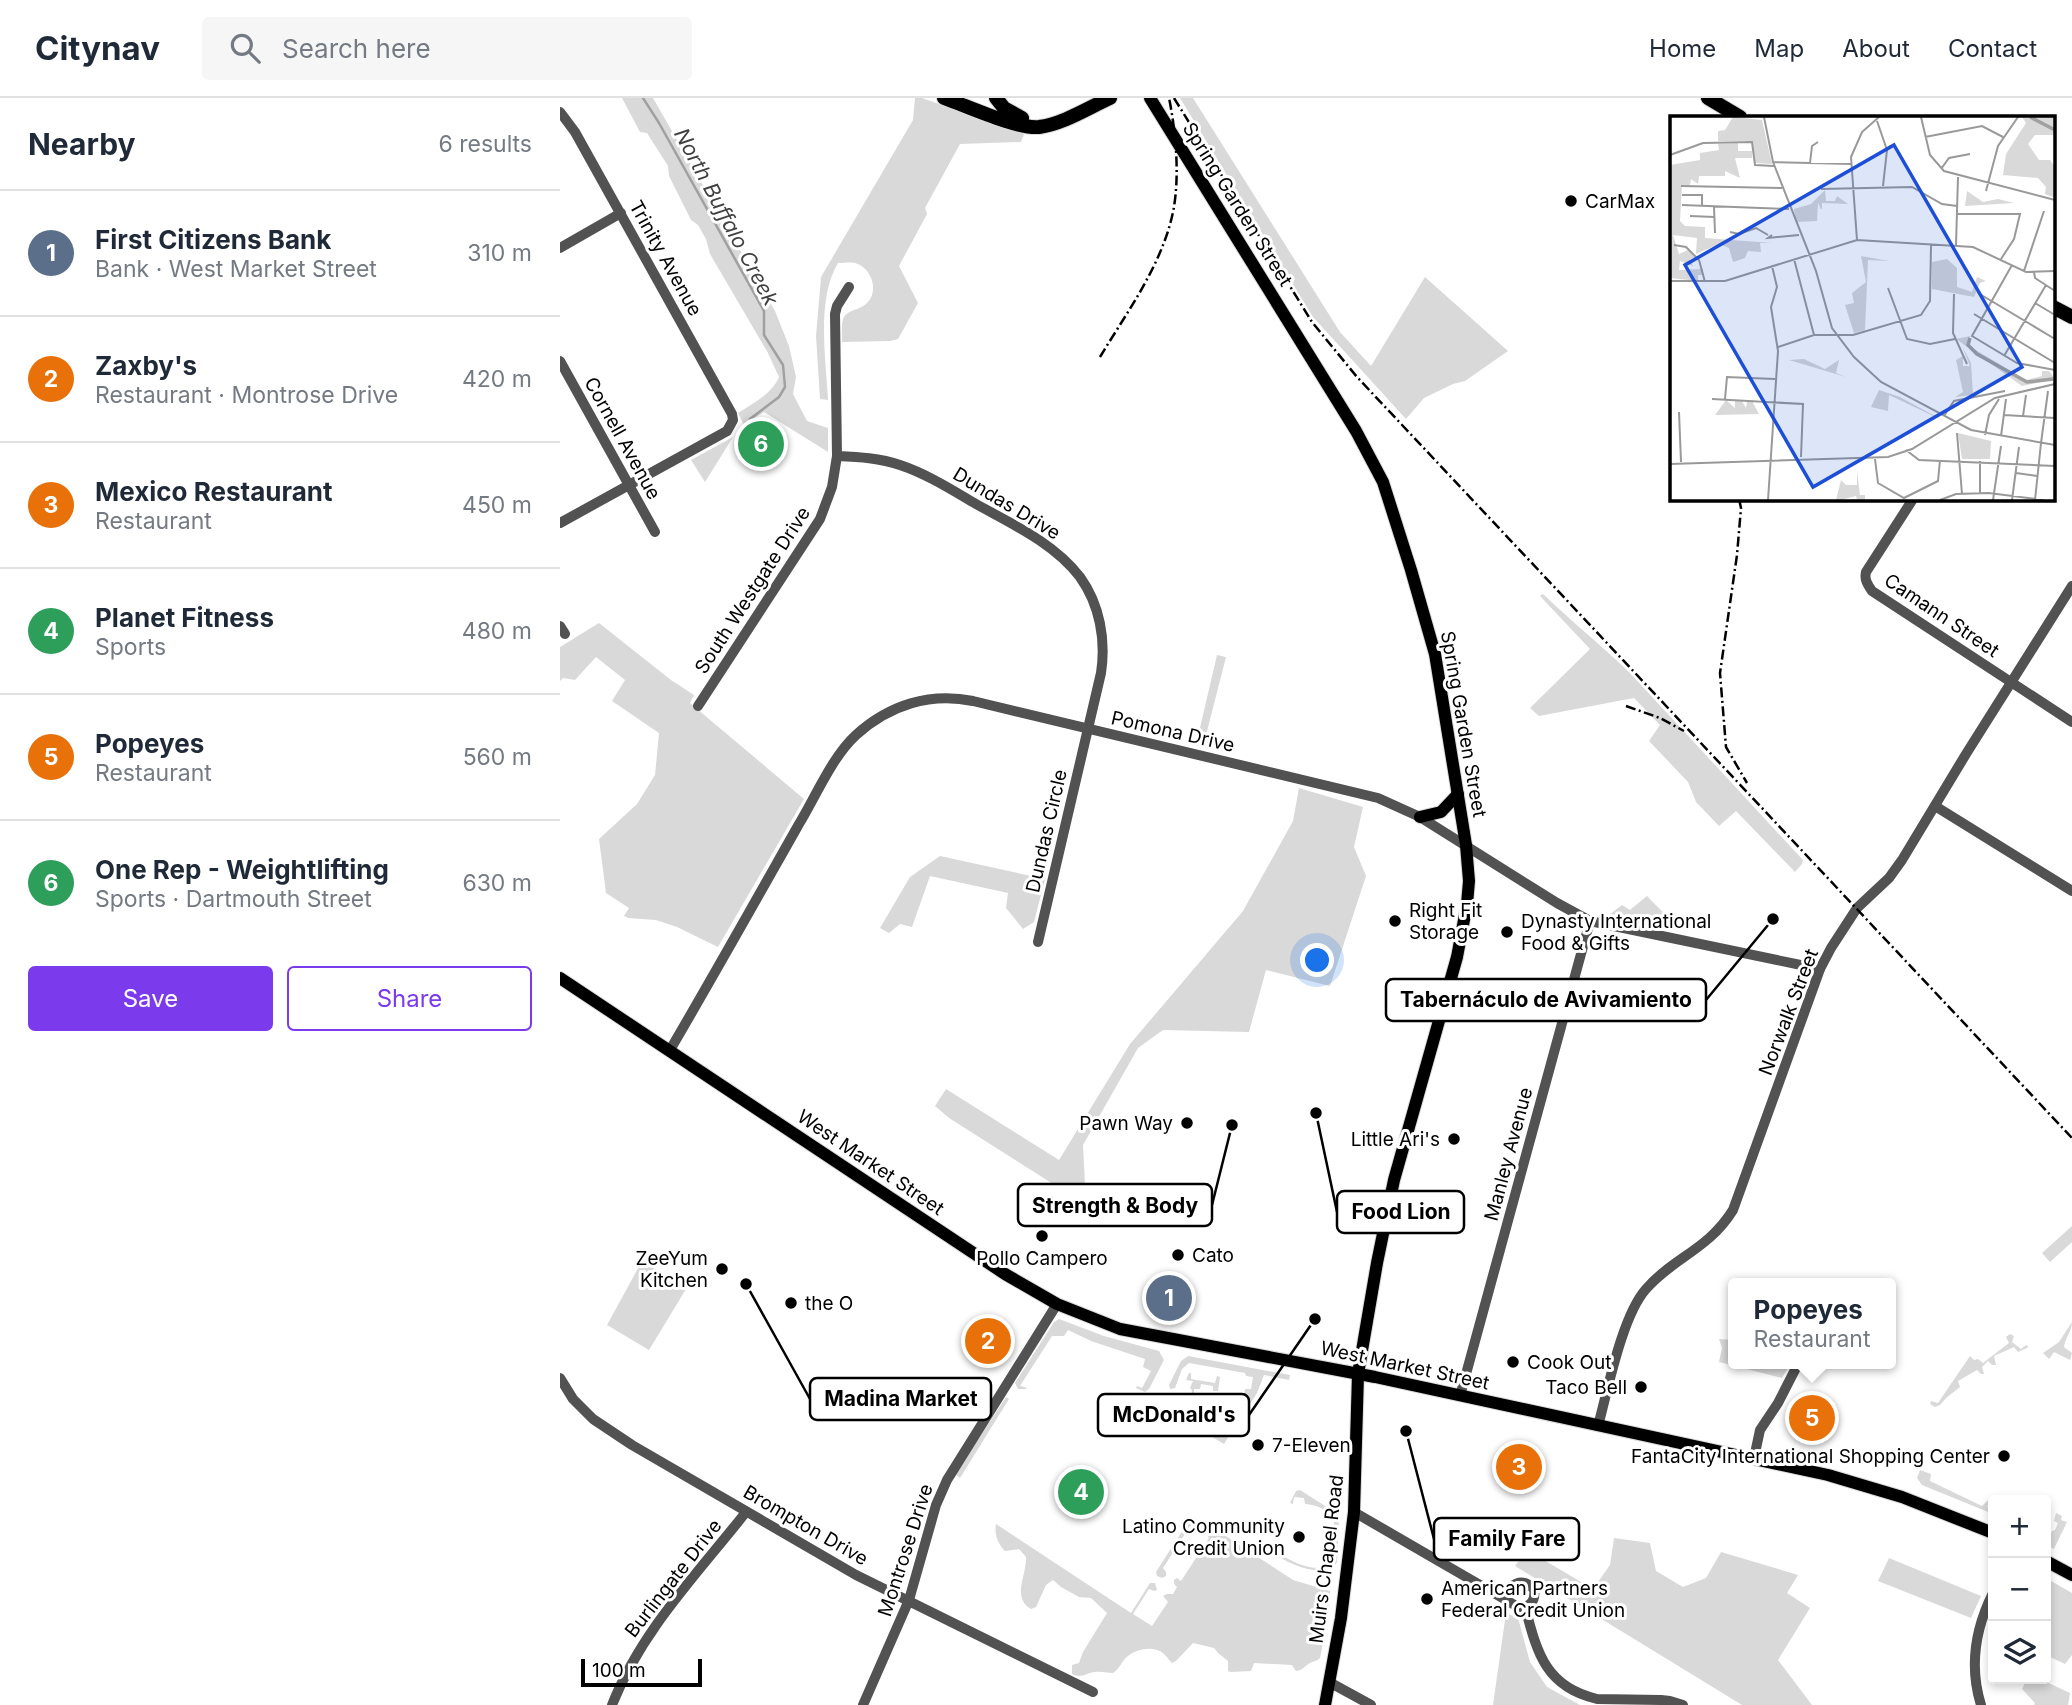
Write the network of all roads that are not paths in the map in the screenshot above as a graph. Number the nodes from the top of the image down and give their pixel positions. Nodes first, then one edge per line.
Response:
1 (944, 98) edge
2 (996, 98) edge
3 (1088, 98) edge
4 (1110, 98) edge
5 (1150, 98) edge
6 (1708, 98) edge
7 (560, 112) edge
8 (1738, 116) edge
9 (621, 213) junction
10 (560, 248) edge
11 (849, 286) dead end
12 (2054, 308) edge
13 (2072, 317) edge
14 (560, 361) edge
15 (837, 456) junction
16 (629, 486) junction
17 (1912, 500) edge
18 (560, 523) edge
19 (655, 532) dead end
20 (2072, 586) edge
21 (2011, 683) junction
22 (698, 706) dead end
23 (2072, 722) edge
24 (1087, 728) junction
25 (1458, 793) junction
26 (1935, 806) junction
27 (1420, 817) junction
28 (1466, 845) junction
29 (2072, 891) edge
30 (1590, 921) junction
31 (1038, 942) dead end
32 (1820, 969) junction
33 (560, 978) edge
34 (670, 1050) junction
35 (1057, 1304) junction
36 (1796, 1369) edge
37 (1358, 1374) junction
38 (560, 1378) edge
39 (1460, 1396) junction
40 (1598, 1426) junction
41 (1754, 1458) junction
42 (1354, 1511) junction
43 (746, 1512) junction
44 (1988, 1531) edge
45 (2051, 1563) edge
46 (2072, 1575) edge
47 (1503, 1597) junction
48 (909, 1600) junction
49 (1988, 1604) edge
50 (1525, 1607) junction
51 (1329, 1682) junction
52 (1093, 1692) dead end
53 (612, 1705) edge
54 (863, 1705) edge
55 (1325, 1705) edge
56 (1371, 1705) edge
57 (1683, 1705) edge
58 (1981, 1705) edge

1 - 4 highway
2 - 3 highway
5 - 25 main road, Spring Garden Street
6 - 8 highway
7 - 9 street, Trinity Avenue
9 - 10 street
9 - 16 street, Trinity Avenue
11 - 15 street, South Westgate Drive
12 - 13 highway
14 - 16 street, Cornell Avenue
15 - 22 street, South Westgate Drive
15 - 24 street, Dundas Drive
16 - 18 street
16 - 19 street, Cornell Avenue
17 - 21 street, Camann Street
20 - 21 street, Norwalk Street
21 - 23 street
21 - 26 street, Norwalk Street
24 - 27 street, Pomona Drive
24 - 31 street, Dundas Circle
24 - 34 street, Pomona Drive
25 - 27 main road
25 - 28 main road, Spring Garden Street
26 - 29 street
26 - 32 street, Norwalk Street
27 - 28 street, Pomona Drive
28 - 30 street, Pomona Drive
28 - 37 main road, Spring Garden Street
30 - 32 street, Pomona Drive
30 - 39 street, Manley Avenue
32 - 40 street, Norwalk Street
33 - 34 main road, West Market Street
34 - 35 main road, West Market Street
35 - 37 main road, West Market Street
35 - 48 street, Montrose Drive
36 - 41 street
37 - 39 main road, West Market Street
37 - 42 main road, Muirs Chapel Road
38 - 43 street, Brompton Drive
39 - 40 main road, West Market Street
40 - 41 main road, West Market Street
41 - 44 main road, West Market Street
42 - 47 street
42 - 51 main road, Muirs Chapel Road
43 - 48 street, Brompton Drive
43 - 53 street, Burlingate Drive
45 - 46 main road
47 - 50 street
47 - 50 street
48 - 52 street, Brompton Drive
48 - 54 street, Montrose Drive
49 - 58 street
50 - 57 street
51 - 55 main road, Muirs Chapel Road
51 - 56 street

